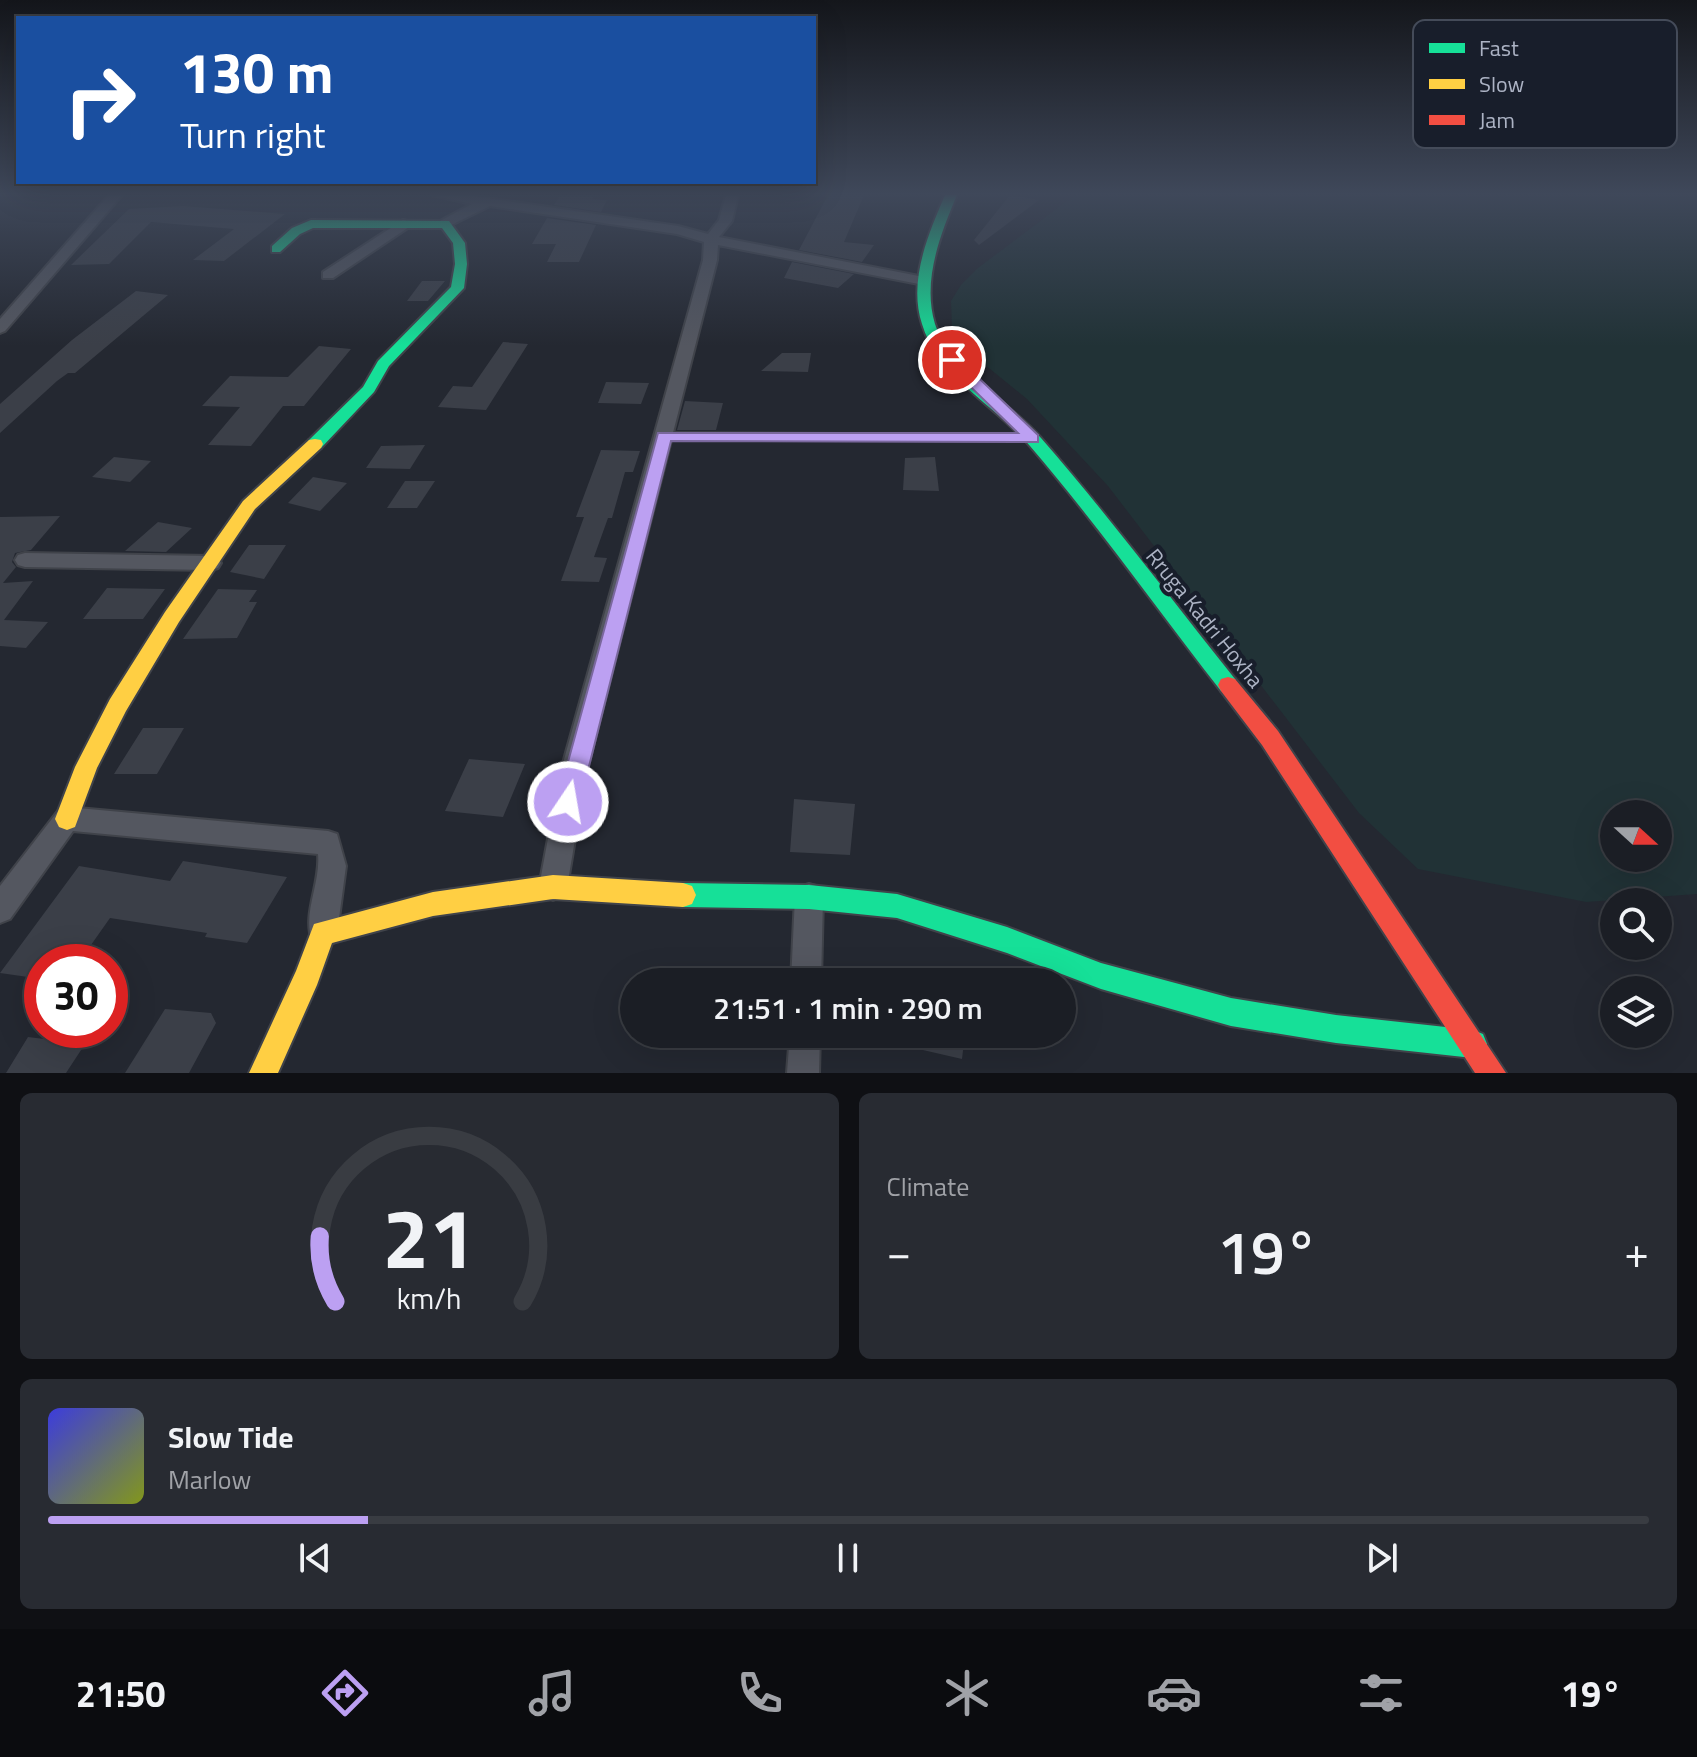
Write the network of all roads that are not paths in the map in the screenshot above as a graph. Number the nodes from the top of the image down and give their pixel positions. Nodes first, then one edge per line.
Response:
1 (72, 245) edge
2 (280, 245) edge
3 (374, 245) edge
4 (459, 245) edge
5 (711, 245) edge
6 (742, 245) edge
7 (932, 245) edge
8 (276, 249) dead end
9 (328, 275) dead end
10 (924, 281) junction
11 (0, 328) edge
12 (664, 436) junction
13 (1032, 438) junction
14 (25, 560) dead end
15 (211, 563) junction
16 (67, 819) junction
17 (553, 887) junction
18 (809, 897) junction
19 (0, 909) edge
20 (323, 933) junction
21 (806, 968) edge
22 (1473, 1044) junction
23 (804, 1048) edge
24 (263, 1073) edge
25 (803, 1073) edge
26 (1492, 1073) edge

1 - 11 street
2 - 8 street
3 - 9 street
4 - 15 street
5 - 12 street
6 - 10 street
7 - 10 street, Rruga Kadri Hoxha
10 - 13 street, Rruga Kadri Hoxha
12 - 13 lane
12 - 17 street
13 - 22 street, Rruga Kadri Hoxha
14 - 15 street
15 - 16 street
16 - 19 street
16 - 20 street
17 - 18 street
17 - 20 street
18 - 21 street
18 - 22 street
20 - 24 street
22 - 26 street, Rruga Kadri Hoxha
23 - 25 street

